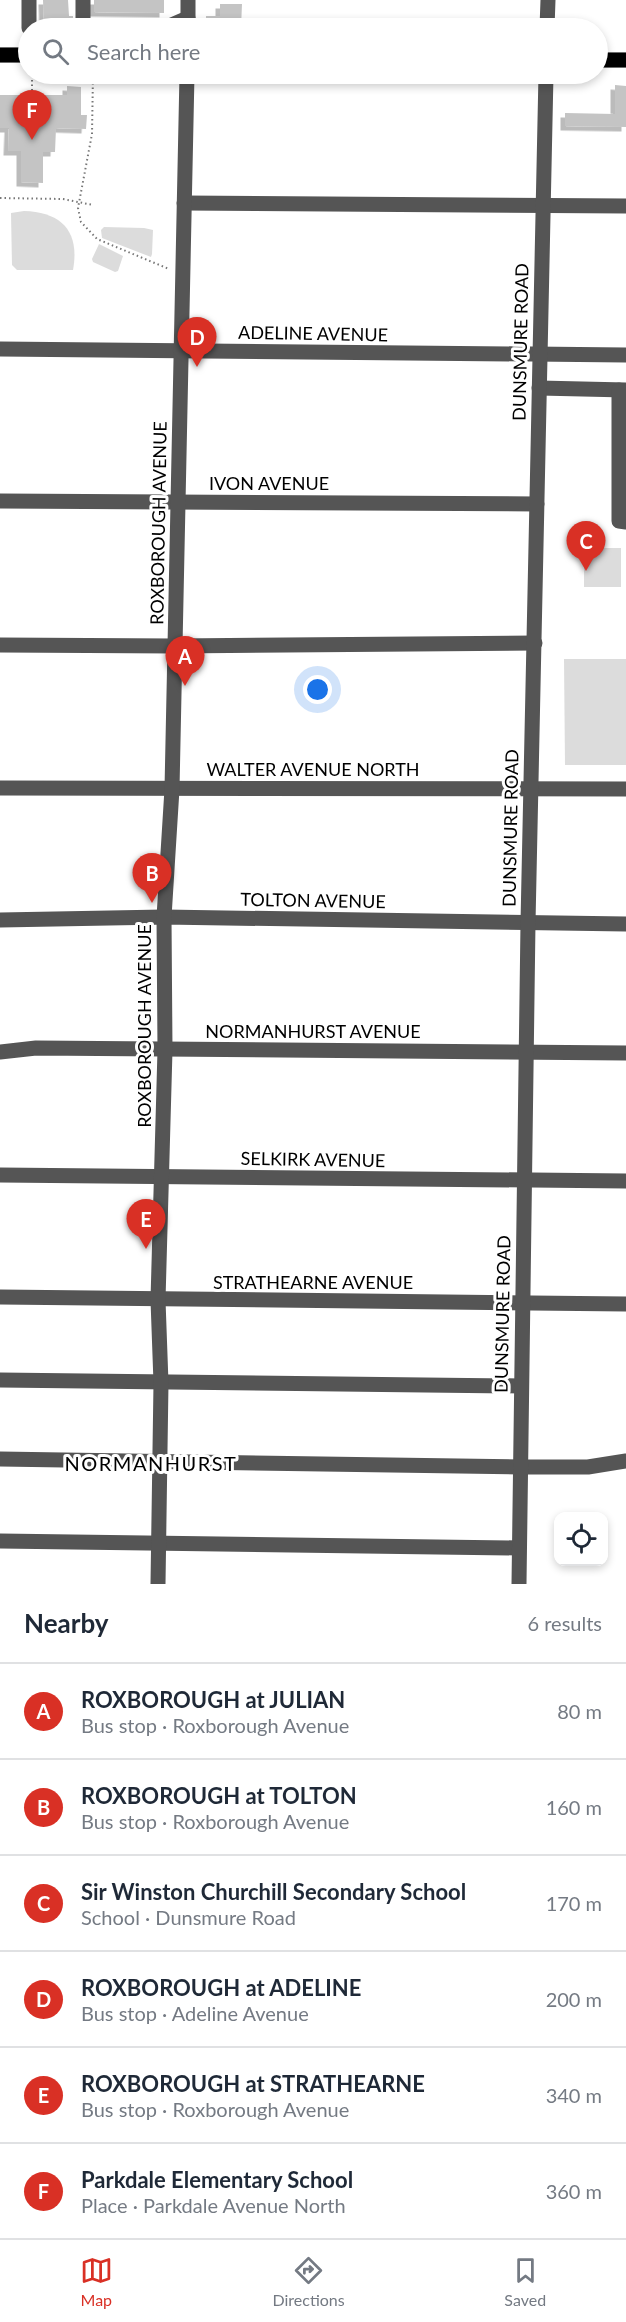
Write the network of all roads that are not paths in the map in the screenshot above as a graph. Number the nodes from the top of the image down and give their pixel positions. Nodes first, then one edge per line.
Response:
1 (29, 0) edge
2 (83, 0) edge
3 (188, 0) edge
4 (548, 0) edge
5 (29, 18) edge
6 (83, 18) edge
7 (188, 18) edge
8 (547, 18) edge
9 (0, 55) edge
10 (18, 55) edge
11 (608, 60) edge
12 (626, 60) edge
13 (187, 84) edge
14 (546, 84) edge
15 (184, 203) junction
16 (543, 206) junction
17 (626, 206) edge
18 (0, 349) edge
19 (181, 351) junction
20 (539, 355) junction
21 (626, 355) edge
22 (539, 388) junction
23 (623, 390) edge
24 (0, 501) edge
25 (178, 502) junction
26 (537, 504) junction
27 (626, 522) edge
28 (535, 643) junction
29 (0, 645) edge
30 (175, 646) junction
31 (0, 788) edge
32 (172, 789) junction
33 (531, 789) junction
34 (626, 789) edge
35 (165, 917) junction
36 (0, 920) edge
37 (528, 923) junction
38 (626, 924) edge
39 (165, 1050) junction
40 (0, 1052) edge
41 (526, 1053) junction
42 (626, 1053) edge
43 (0, 1175) edge
44 (162, 1176) junction
45 (523, 1180) junction
46 (626, 1181) edge
47 (0, 1297) edge
48 (158, 1300) junction
49 (521, 1303) junction
50 (626, 1304) edge
51 (0, 1380) edge
52 (161, 1383) junction
53 (520, 1386) junction
54 (0, 1459) edge
55 (159, 1461) junction
56 (626, 1461) edge
57 (519, 1467) junction
58 (0, 1541) edge
59 (159, 1543) junction
60 (519, 1548) junction
61 (159, 1584) edge
62 (519, 1584) edge

1 - 5 street
2 - 6 street
3 - 7 street
4 - 8 street
9 - 10 main road
11 - 12 main road
13 - 15 street, ROXBOROUGH AVENUE
14 - 16 street, DUNSMURE ROAD
15 - 16 street
15 - 19 street, ROXBOROUGH AVENUE
16 - 17 street
16 - 20 street, DUNSMURE ROAD
18 - 19 street, ADELINE AVENUE
19 - 20 street, ADELINE AVENUE
19 - 25 street, ROXBOROUGH AVENUE
20 - 21 street, ADELINE AVENUE
20 - 22 street, DUNSMURE ROAD
22 - 23 street
22 - 26 street, DUNSMURE ROAD
23 - 27 street
24 - 25 street, IVON AVENUE
25 - 26 street, IVON AVENUE
25 - 30 street, ROXBOROUGH AVENUE
26 - 28 street, DUNSMURE ROAD
28 - 30 street
28 - 33 street, DUNSMURE ROAD
29 - 30 street
30 - 32 street, ROXBOROUGH AVENUE
31 - 32 street, WALTER AVENUE NORTH
32 - 33 street, WALTER AVENUE NORTH
32 - 35 street, ROXBOROUGH AVENUE
33 - 34 street, WALTER AVENUE NORTH
33 - 37 street, DUNSMURE ROAD
35 - 36 street, TOLTON AVENUE
35 - 37 street, TOLTON AVENUE
35 - 39 street, ROXBOROUGH AVENUE
37 - 38 street, TOLTON AVENUE
37 - 41 street, DUNSMURE ROAD
39 - 40 street, NORMANHURST AVENUE
39 - 41 street, NORMANHURST AVENUE
39 - 44 street, ROXBOROUGH AVENUE
41 - 42 street, NORMANHURST AVENUE
41 - 45 street, DUNSMURE ROAD
43 - 44 street, SELKIRK AVENUE
44 - 45 street, SELKIRK AVENUE
44 - 48 street, ROXBOROUGH AVENUE
45 - 46 street, SELKIRK AVENUE
45 - 49 street, DUNSMURE ROAD
47 - 48 street, STRATHEARNE AVENUE
48 - 49 street, STRATHEARNE AVENUE
48 - 52 street, ROXBOROUGH AVENUE
49 - 50 street, STRATHEARNE AVENUE
49 - 53 street, DUNSMURE ROAD
51 - 52 street
52 - 53 street
52 - 55 street, ROXBOROUGH AVENUE
53 - 57 street, DUNSMURE ROAD
54 - 55 street
55 - 57 street
55 - 59 street, ROXBOROUGH AVENUE
56 - 57 street
57 - 60 street, DUNSMURE ROAD
58 - 59 street
59 - 60 street
59 - 61 street, ROXBOROUGH AVENUE
60 - 62 street, DUNSMURE ROAD

